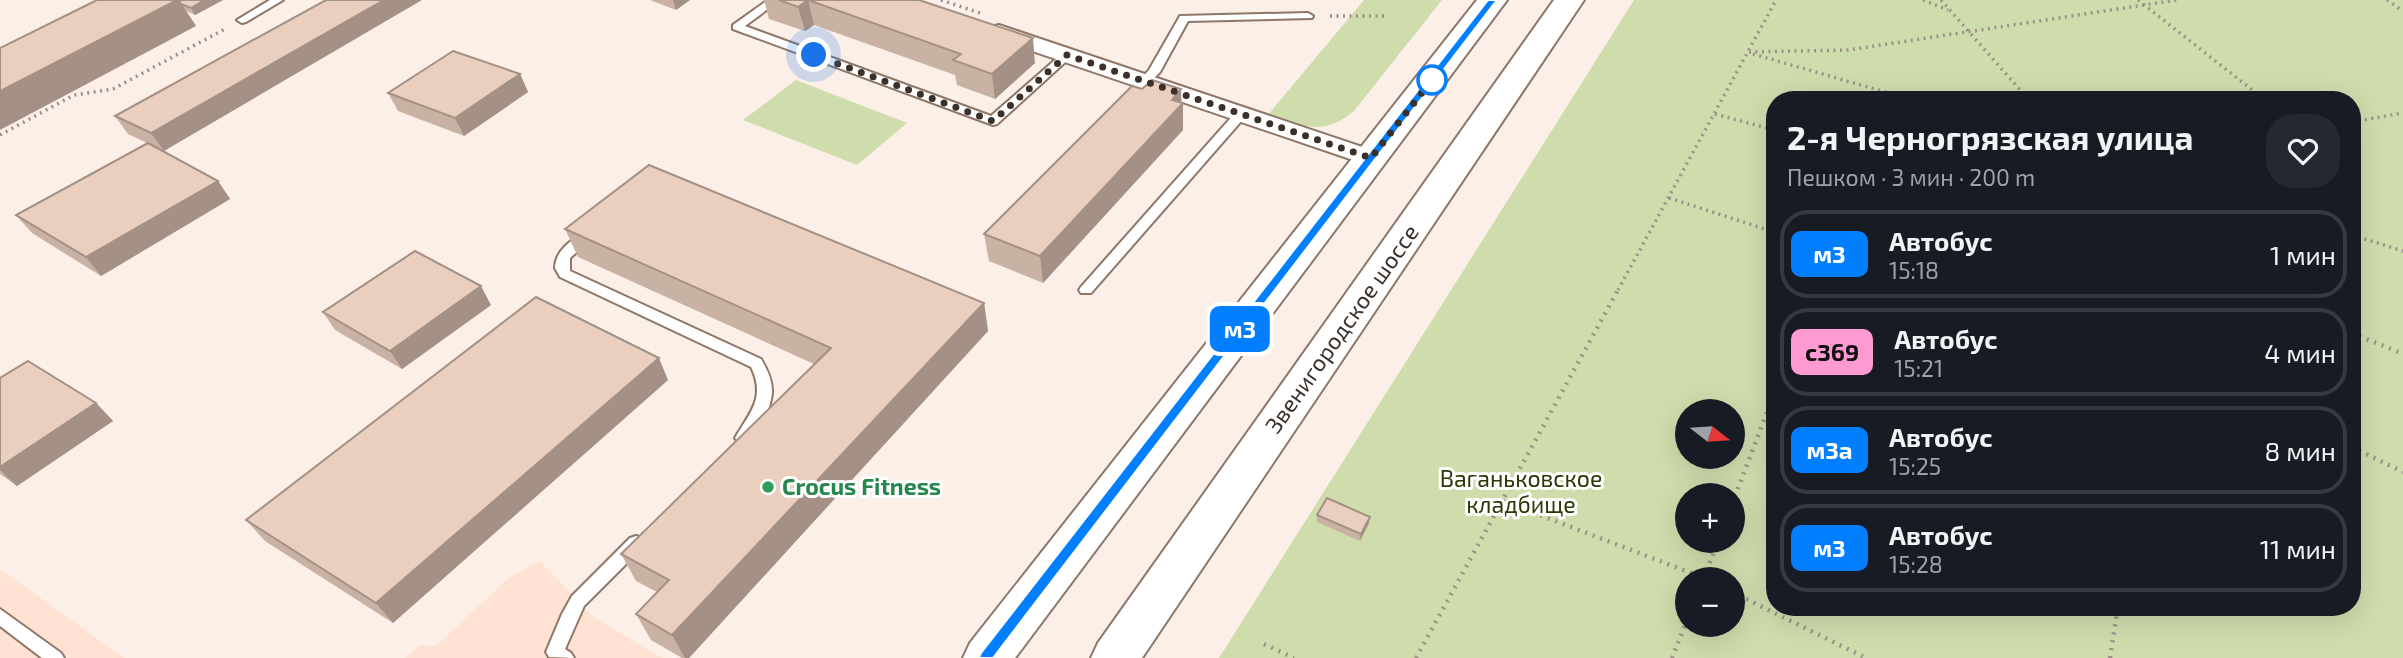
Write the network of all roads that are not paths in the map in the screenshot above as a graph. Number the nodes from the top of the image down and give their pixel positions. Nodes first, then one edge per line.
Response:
1 (278, 0) edge
2 (775, 0) edge
3 (1492, 0) edge
4 (1569, 0) edge
5 (1308, 16) road end
6 (242, 20) dead end
7 (980, 25) edge
8 (1067, 55) junction
9 (1144, 82) junction
10 (1240, 115) junction
11 (1371, 158) junction
12 (599, 228) edge
13 (1086, 290) dead end
14 (734, 447) edge
15 (646, 533) edge
16 (0, 616) edge
17 (557, 656) edge
18 (55, 658) edge
19 (988, 658) edge
20 (1115, 658) edge

1 - 6 lane
2 - 8 lane
3 - 11 main road
4 - 20 main road, Звенигородское шоссе
5 - 9 lane
7 - 8 street
8 - 9 street
9 - 10 street
10 - 11 street
10 - 13 lane
11 - 19 main road
12 - 14 lane
15 - 17 lane
16 - 18 lane

